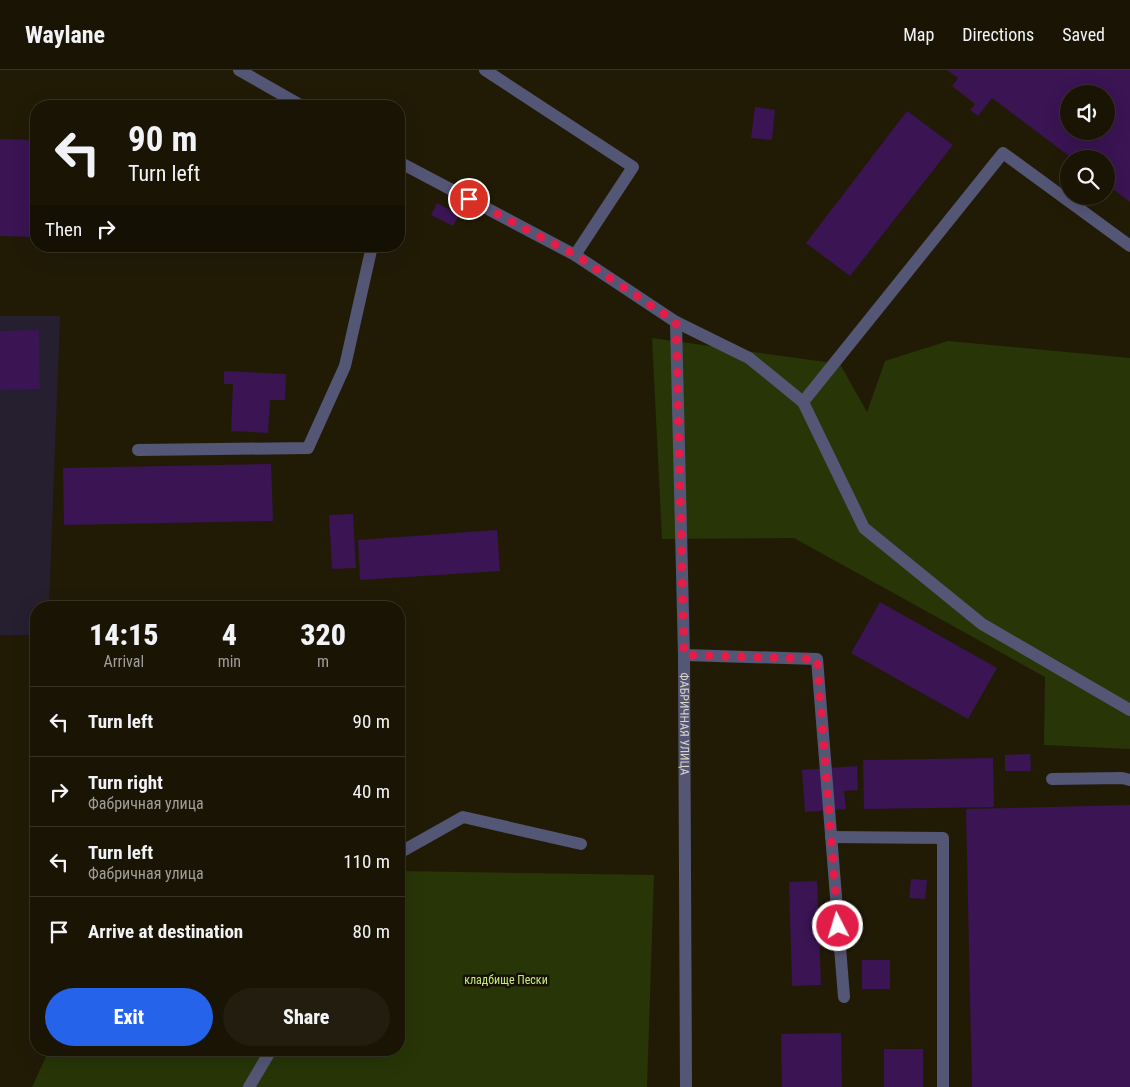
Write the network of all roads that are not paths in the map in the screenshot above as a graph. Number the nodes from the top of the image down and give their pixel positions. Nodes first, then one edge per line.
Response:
1 (239, 70) edge
2 (485, 70) edge
3 (292, 100) edge
4 (405, 165) edge
5 (1130, 246) edge
6 (371, 252) edge
7 (575, 255) junction
8 (676, 322) junction
9 (803, 402) junction
10 (138, 450) dead end
11 (684, 655) junction
12 (1130, 710) edge
13 (1052, 779) dead end
14 (1130, 780) edge
15 (831, 838) junction
16 (581, 844) dead end
17 (405, 849) edge
18 (844, 997) dead end
19 (268, 1056) edge
20 (249, 1087) edge
21 (686, 1087) edge
22 (943, 1087) edge

1 - 3 street
2 - 7 street
4 - 7 street
5 - 9 street
6 - 10 street
7 - 8 street
8 - 9 street
8 - 11 street, ФАБРИЧНАЯ УЛИЦА
9 - 12 street
11 - 15 street
11 - 21 street, ФАБРИЧНАЯ УЛИЦА
13 - 14 street
15 - 18 street
15 - 22 street
16 - 17 street
19 - 20 street

